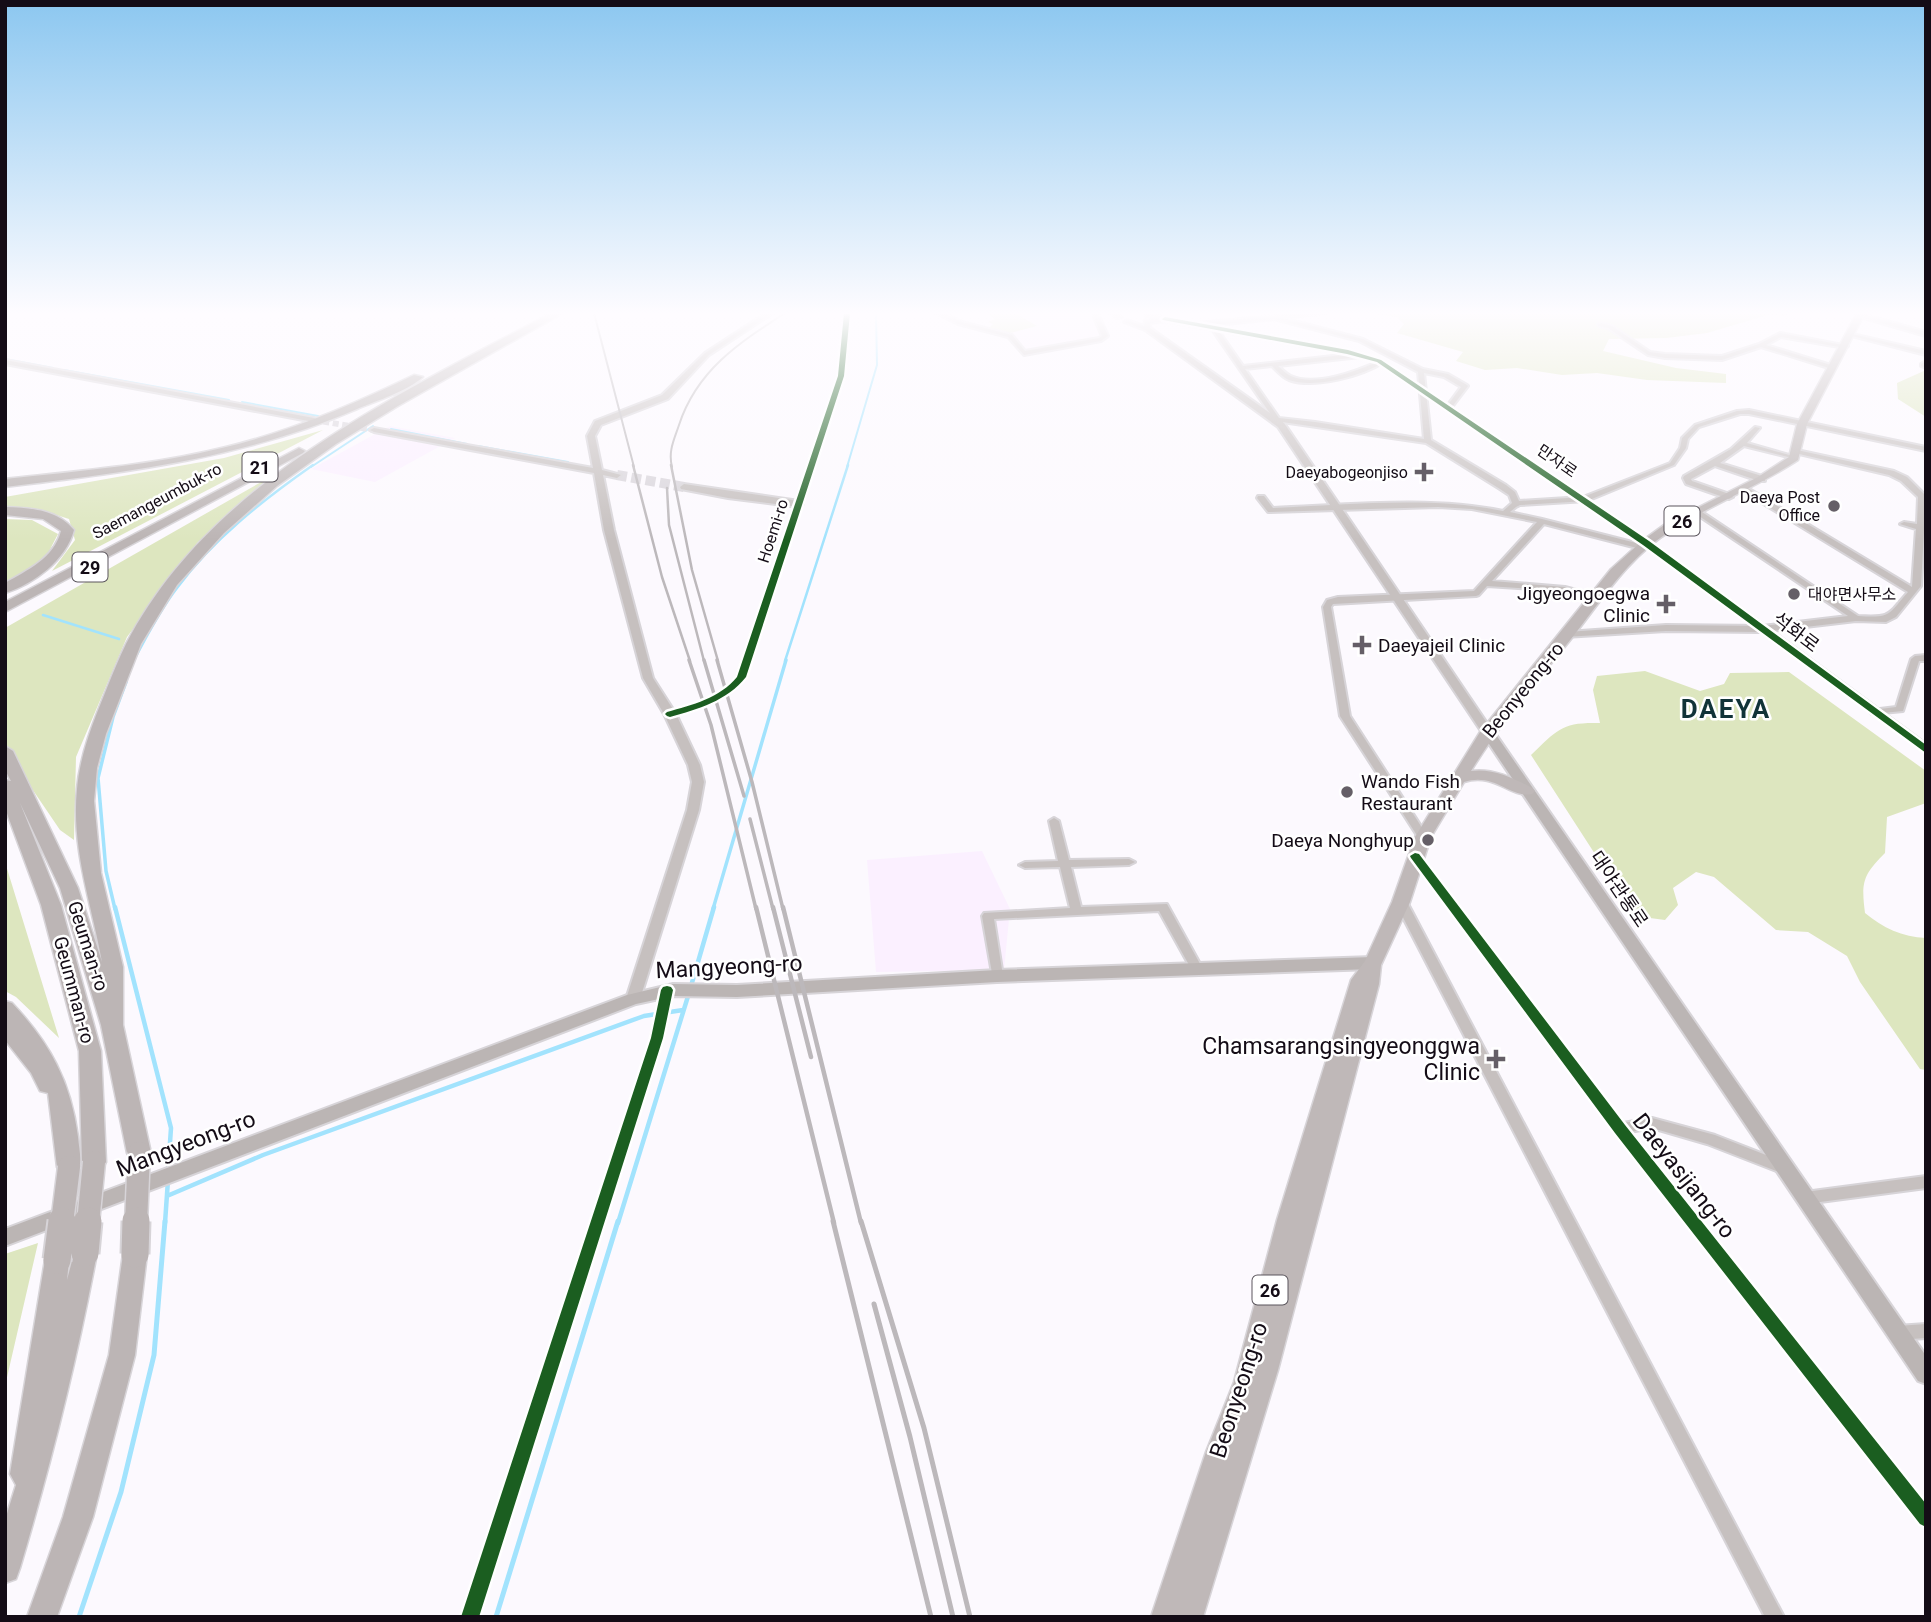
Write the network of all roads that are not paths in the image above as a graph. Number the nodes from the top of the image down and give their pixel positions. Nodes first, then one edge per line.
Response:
1 (147, 389) edge
2 (395, 389) edge
3 (408, 389) edge
4 (413, 389) edge
5 (418, 389) edge
6 (673, 389) edge
7 (837, 389) edge
8 (1235, 389) edge
9 (1255, 389) edge
10 (1421, 389) edge
11 (1424, 389) edge
12 (1463, 389) edge
13 (1821, 389) edge
14 (1425, 392) junction
15 (1451, 406) junction
16 (314, 420) tunnel mouth
17 (1279, 423) junction
18 (1802, 424) junction
19 (1757, 428) dead end
20 (374, 430) tunnel mouth
21 (319, 435) dead end
22 (307, 441) tunnel mouth
23 (1428, 442) junction
24 (1744, 444) junction
25 (1926, 449) edge
26 (1796, 455) junction
27 (1716, 464) junction
28 (598, 471) junction
29 (617, 475) tunnel mouth
30 (1762, 479) junction
31 (5, 486) edge
32 (684, 487) tunnel mouth
33 (1743, 489) junction
34 (1729, 496) junction
35 (1261, 498) dead end
36 (1584, 499) junction
37 (799, 504) junction
38 (1516, 504) junction
39 (1336, 509) junction
40 (5, 511) edge
41 (1699, 512) junction
42 (1505, 513) junction
43 (174, 519) junction
44 (1542, 521) junction
45 (1904, 524) dead end
46 (1923, 528) edge
47 (1643, 545) junction
48 (1486, 583) junction
49 (5, 589) edge
50 (1913, 591) junction
51 (1394, 597) junction
52 (1596, 598) junction
53 (5, 600) edge
54 (5, 608) edge
55 (5, 616) edge
56 (1856, 618) junction
57 (1762, 629) junction
58 (1567, 635) junction
59 (1926, 658) edge
60 (1875, 712) junction
61 (670, 714) junction
62 (1487, 732) junction
63 (1926, 750) edge
64 (5, 751) edge
65 (1459, 779) junction
66 (5, 785) edge
67 (1527, 791) junction
68 (1054, 821) dead end
69 (1423, 838) junction
70 (1415, 856) junction
71 (1063, 862) junction
72 (1129, 862) dead end
73 (1025, 864) dead end
74 (1401, 902) junction
75 (1076, 910) junction
76 (1373, 963) junction
77 (1198, 971) junction
78 (998, 976) junction
79 (670, 990) junction
80 (633, 999) junction
81 (5, 1008) edge
82 (5, 1025) edge
83 (113, 1025) junction
84 (65, 1116) junction
85 (1620, 1129) junction
86 (1784, 1168) junction
87 (1924, 1185) edge
88 (1805, 1198) junction
89 (5, 1238) edge
90 (1926, 1331) edge
91 (1897, 1334) junction
92 (1926, 1374) edge
93 (1926, 1516) edge
94 (7, 1563) edge
95 (42, 1617) edge
96 (470, 1617) edge
97 (1165, 1617) edge
98 (1189, 1617) edge
99 (1775, 1617) edge

1 - 16 street
2 - 31 highway
3 - 21 highway, Saemangeumbuk-ro / 21
4 - 43 highway, Saemangeumbuk-ro / 21
5 - 83 highway
6 - 28 street
7 - 37 street, Hoemi-ro
8 - 17 street
9 - 17 street
10 - 14 street, 만자로
11 - 14 street
12 - 15 street
13 - 18 main road
14 - 15 street, 만자로
14 - 23 street
15 - 36 street, 만자로
17 - 23 street
17 - 39 street, 대야관통로
18 - 25 street
18 - 26 main road
18 - 36 street
19 - 24 street
20 - 28 street
22 - 53 highway, Saemangeumbuk-ro / 21
23 - 38 street
24 - 26 street
24 - 27 street
26 - 30 main road, Beonyeong-ro / 26
26 - 46 street
27 - 30 street
27 - 34 street
28 - 29 street
28 - 61 street
30 - 33 main road, Beonyeong-ro / 26
32 - 37 street
33 - 34 main road, Beonyeong-ro / 26
33 - 50 street
34 - 41 main road, Beonyeong-ro / 26
35 - 39 street
36 - 38 street
36 - 47 street, 만자로
37 - 61 street, Hoemi-ro
38 - 42 street
39 - 42 street
39 - 51 street, 대야관통로
40 - 49 highway
41 - 47 main road, Beonyeong-ro / 26
41 - 56 street
42 - 44 street
43 - 54 highway, Saemangeumbuk-ro / 21
43 - 55 highway, 29
44 - 47 street
44 - 48 street
45 - 46 street
46 - 50 street
47 - 52 main road, Beonyeong-ro / 26
47 - 57 street, 석화로
48 - 51 street
48 - 52 street
50 - 56 street
51 - 62 street, 대야관통로
51 - 69 street
52 - 58 main road, Beonyeong-ro / 26
56 - 57 street
57 - 58 street
57 - 60 street, 석화로
58 - 62 main road, Beonyeong-ro / 26
59 - 60 street
60 - 63 street, 석화로
61 - 80 street
62 - 65 main road, Beonyeong-ro / 26
62 - 67 main road, 대야관통로
64 - 83 highway, Geuman-ro
65 - 67 main road
65 - 69 main road, Beonyeong-ro / 26
66 - 94 highway, Geumman-ro, bridge
67 - 86 main road, 대야관통로
68 - 71 street
69 - 70 main road, Beonyeong-ro / 26
70 - 74 main road, Beonyeong-ro / 26
70 - 85 street, Daeyasijang-ro
71 - 72 street
71 - 73 street
71 - 75 street
74 - 76 main road, Beonyeong-ro / 26
74 - 99 street
75 - 77 street
75 - 78 street
76 - 77 main road, Mangyeong-ro
76 - 97 main road, Beonyeong-ro / 26
76 - 98 main road, Beonyeong-ro / 26
77 - 78 main road, Mangyeong-ro
78 - 79 main road, Mangyeong-ro
79 - 80 main road, Mangyeong-ro
79 - 96 street
80 - 89 main road, Mangyeong-ro
81 - 84 highway
82 - 84 highway
83 - 95 highway, Geuman-ro, bridge
84 - 94 highway, bridge
85 - 86 street
85 - 93 street, Daeyasijang-ro
86 - 88 main road, 대야관통로
87 - 88 street
88 - 91 main road, 대야관통로
90 - 91 street
91 - 92 main road, 대야관통로

